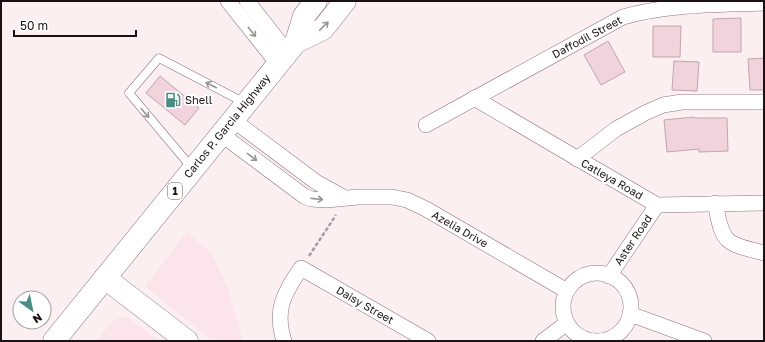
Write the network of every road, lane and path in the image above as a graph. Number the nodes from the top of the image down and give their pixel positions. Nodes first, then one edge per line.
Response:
1 (228, 1) edge
2 (247, 1) edge
3 (316, 1) edge
4 (345, 1) edge
5 (764, 3) edge
6 (287, 53) junction
7 (474, 98) junction
8 (764, 102) edge
9 (233, 119) junction
10 (426, 125) dead end
11 (577, 159) junction
12 (296, 167) junction
13 (193, 169) junction
14 (285, 182) junction
15 (345, 198) junction
16 (715, 203) junction
17 (764, 203) edge
18 (657, 205) junction
19 (764, 253) edge
20 (301, 268) junction
21 (609, 276) junction
22 (105, 278) junction
23 (567, 291) junction
24 (630, 314) junction
25 (567, 323) junction
26 (54, 341) edge
27 (187, 341) edge
28 (284, 341) edge
29 (428, 341) edge
30 (544, 341) edge
31 (704, 341) edge

1 -> 6 street
2 - 6 street
3 - 6 main road, Carlos P. Garcia Highway / 1
6 -> 4 main road, Carlos P. Garcia Highway / 1
5 - 7 street, Daffodil Street
6 - 9 main road, Carlos P. Garcia Highway / 1
7 - 10 street, Daffodil Street
7 - 11 street, Catleya Road
8 - 11 street
9 - 12 street
9 - 13 main road, Carlos P. Garcia Highway / 1
9 -> 13 lane
9 -> 14 street, Azelia Drive
11 - 18 street, Catleya Road
12 - 14 street
12 - 15 street
13 - 22 main road, Carlos P. Garcia Highway / 1
14 -> 15 street, Azelia Drive
15 - 20 path
15 - 23 street, Azelia Drive
16 - 17 street
16 - 18 street
16 - 19 street
18 - 21 street, Aster Road
20 - 28 street
20 - 29 street, Daisy Street
21 - 23 street
21 - 24 street
22 - 26 main road, Carlos P. Garcia Highway / 1
22 - 27 main road
23 - 25 street
24 - 25 street
24 - 31 street
25 - 30 street

